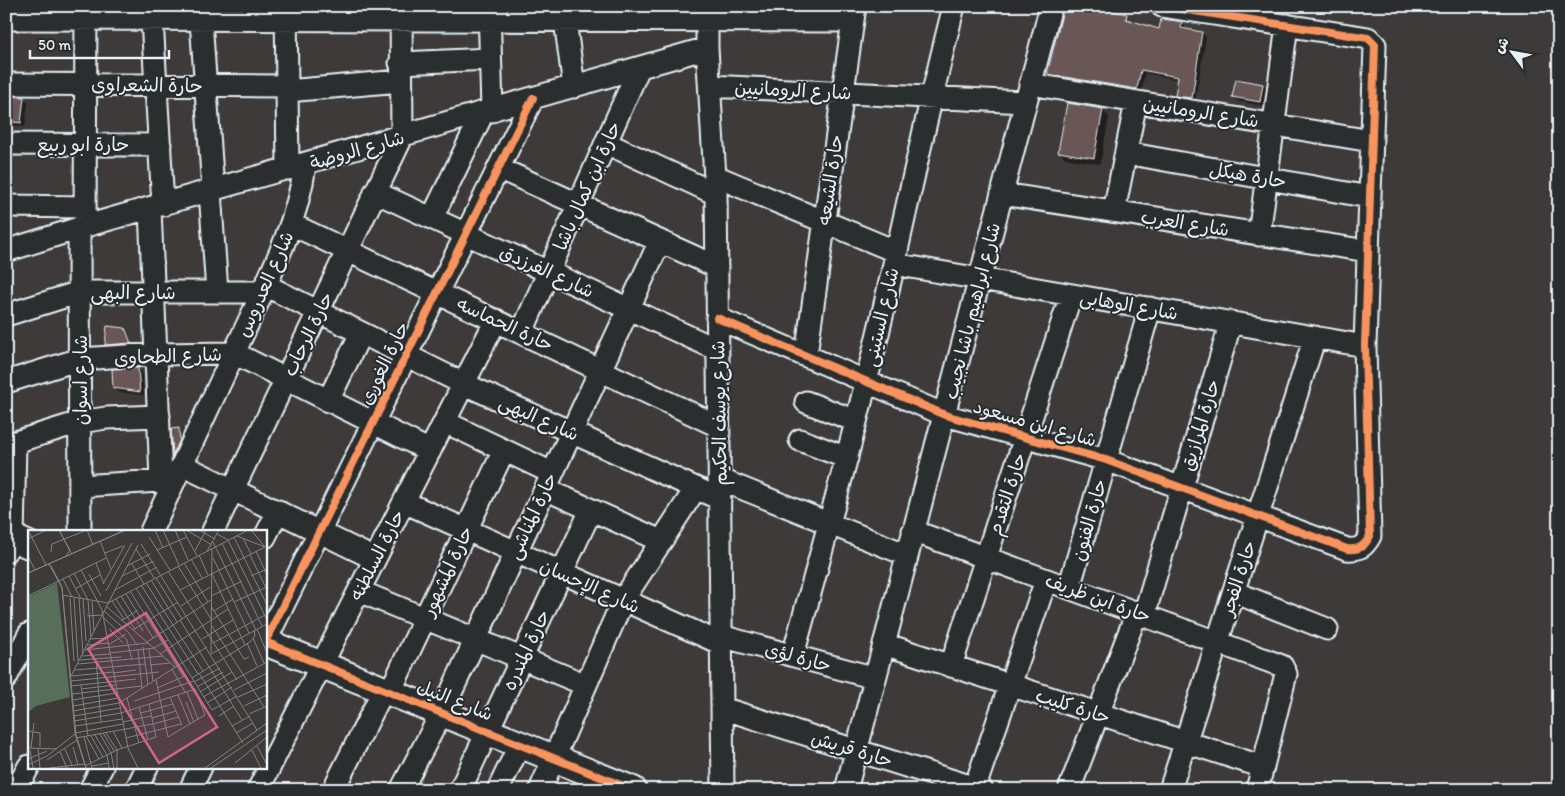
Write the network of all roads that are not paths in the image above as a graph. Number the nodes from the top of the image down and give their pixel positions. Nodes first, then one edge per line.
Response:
1 (954, 6) edge
2 (1051, 6) edge
3 (1162, 6) edge
4 (86, 13) edge
5 (200, 13) edge
6 (286, 13) edge
7 (401, 13) edge
8 (489, 13) edge
9 (603, 13) edge
10 (707, 13) edge
11 (854, 14) edge
12 (6, 19) edge
13 (152, 19) junction
14 (565, 20) junction
15 (1287, 25) junction
16 (707, 48) junction
17 (490, 59) junction
18 (639, 68) junction
19 (400, 72) junction
20 (6, 84) edge
21 (86, 84) junction
22 (156, 85) junction
23 (206, 85) junction
24 (710, 86) junction
25 (574, 87) junction
26 (287, 89) junction
27 (842, 92) junction
28 (1028, 93) junction
29 (931, 97) junction
30 (532, 98) junction
31 (1136, 102) junction
32 (487, 112) junction
33 (1274, 124) junction
34 (402, 137) junction
35 (1371, 141) junction
36 (6, 144) edge
37 (85, 144) junction
38 (606, 144) junction
39 (160, 145) junction
40 (1126, 153) junction
41 (296, 167) junction
42 (498, 168) junction
43 (1267, 179) junction
44 (716, 185) junction
45 (212, 191) junction
46 (375, 192) junction
47 (1002, 194) junction
48 (1369, 197) junction
49 (579, 204) junction
50 (6, 206) edge
51 (156, 206) junction
52 (1114, 212) junction
53 (432, 218) junction
54 (83, 221) junction
55 (824, 222) junction
56 (291, 224) junction
57 (466, 234) junction
58 (1259, 234) junction
59 (660, 241) junction
60 (348, 250) junction
61 (6, 251) edge
62 (1368, 251) junction
63 (895, 258) junction
64 (717, 267) junction
65 (548, 272) junction
66 (980, 279) junction
67 (264, 289) junction
68 (153, 291) junction
69 (80, 292) junction
70 (216, 292) junction
71 (437, 292) junction
72 (1071, 294) junction
73 (1150, 308) junction
74 (628, 309) junction
75 (318, 312) junction
76 (6, 315) edge
77 (717, 318) junction
78 (496, 320) junction
79 (1231, 322) junction
80 (522, 332) junction
81 (361, 333) junction
82 (1315, 337) junction
83 (1365, 346) junction
84 (718, 350) junction
85 (156, 354) junction
86 (234, 354) junction
87 (406, 355) junction
88 (806, 355) junction
89 (80, 360) junction
90 (600, 369) junction
91 (286, 380) junction
92 (866, 381) junction
93 (6, 382) edge
94 (464, 384) junction
95 (328, 401) junction
96 (806, 402) dead end
97 (945, 415) junction
98 (158, 416) junction
99 (856, 421) junction
100 (80, 422) junction
101 (445, 422) junction
102 (373, 423) junction
103 (718, 426) junction
104 (571, 433) junction
105 (1025, 438) junction
106 (800, 440) dead end
107 (11, 443) edge
108 (504, 450) junction
109 (430, 452) junction
110 (848, 458) junction
111 (1106, 460) junction
112 (173, 475) junction
113 (549, 481) junction
114 (80, 486) junction
115 (696, 488) junction
116 (1181, 488) junction
117 (233, 489) junction
118 (720, 489) junction
119 (404, 502) junction
120 (591, 510) junction
121 (278, 511) junction
122 (1258, 516) junction
123 (830, 524) junction
124 (80, 530) edge
125 (151, 530) edge
126 (213, 530) edge
127 (466, 530) junction
128 (319, 531) junction
129 (913, 531) junction
130 (266, 535) edge
131 (661, 541) junction
132 (14, 542) edge
133 (516, 552) junction
134 (907, 555) junction
135 (375, 558) junction
136 (986, 558) junction
137 (562, 573) junction
138 (1046, 580) junction
139 (1069, 588) junction
140 (359, 591) junction
141 (1234, 592) junction
142 (623, 600) junction
143 (1140, 614) junction
144 (425, 618) junction
145 (1327, 630) dead end
146 (28, 636) edge
147 (475, 639) junction
148 (266, 640) edge
149 (721, 640) junction
150 (266, 642) edge
151 (1218, 642) junction
152 (884, 644) junction
153 (793, 655) junction
154 (522, 659) junction
155 (322, 664) junction
156 (951, 666) junction
157 (6, 678) edge
158 (875, 678) junction
159 (586, 685) junction
160 (1010, 685) junction
161 (387, 690) junction
162 (722, 708) junction
163 (442, 712) junction
164 (1098, 714) junction
165 (489, 730) junction
166 (1185, 742) junction
167 (520, 744) junction
168 (856, 750) junction
169 (554, 757) junction
170 (1263, 767) junction
171 (28, 768) edge
172 (101, 768) edge
173 (201, 768) edge
174 (606, 785) edge
175 (977, 789) edge
176 (16, 790) edge
177 (90, 790) edge
178 (190, 790) edge
179 (258, 790) edge
180 (333, 790) edge
181 (401, 790) edge
182 (460, 790) edge
183 (498, 790) edge
184 (540, 790) edge
185 (633, 790) edge
186 (723, 790) edge
187 (846, 790) edge
188 (1069, 790) edge
189 (1170, 790) edge
190 (1257, 790) edge

1 - 29 street, شارع الستينى
2 - 28 street, شارع ابراهيم باشا نجيب
3 - 15 street
4 - 12 street
4 - 13 street
4 - 21 street, شارع اسوان
5 - 6 street
5 - 13 street
5 - 23 street
6 - 7 street
6 - 26 street, شارع العدروس
7 - 8 street
7 - 19 street
8 - 14 street
8 - 17 street
9 - 10 street
9 - 14 street
10 - 11 street
10 - 16 street, شارع يوسف الحكيم
11 - 27 street, حارة الشيعه
13 - 22 street
14 - 25 street
15 - 33 street
15 - 35 street
16 - 18 street, شارع الروضة
16 - 24 street, شارع يوسف الحكيم
17 - 19 street, حارة الشعراوى
17 - 32 street
18 - 25 street, شارع الروضة
18 - 38 street, حارة ابن كمال باشا
19 - 26 street, حارة الشعراوى
19 - 34 street
20 - 21 street, حارة الشعراوى
21 - 22 street, حارة الشعراوى
21 - 37 street, شارع اسوان
22 - 23 street, حارة الشعراوى
22 - 39 street
23 - 26 street, حارة الشعراوى
23 - 45 street
24 - 27 street, شارع الرومانيين
24 - 44 street, شارع يوسف الحكيم
25 - 30 street, شارع الروضة
26 - 41 street, شارع العدروس
27 - 29 street, شارع الرومانيين
27 - 55 street, حارة الشيعه
28 - 29 street, شارع الرومانيين
28 - 31 street, شارع الرومانيين
28 - 47 street, شارع ابراهيم باشا نجيب
29 - 63 street, شارع الستينى
30 - 32 street, شارع الروضة
30 - 42 street, حارة الغورى
31 - 33 street, شارع الرومانيين
31 - 40 street
32 - 34 street, شارع الروضة
32 - 53 street
33 - 35 street, شارع الرومانيين
33 - 43 street
34 - 41 street, شارع الروضة
34 - 46 street, حارة الرحاب
35 - 48 street
36 - 37 street, حارة ابو ربيع
37 - 39 street, حارة ابو ربيع
37 - 54 street, شارع اسوان
38 - 44 street, شارع الوهابى
38 - 49 street, حارة ابن كمال باشا
39 - 51 street
40 - 43 street, حارة هيكل
40 - 52 street
41 - 45 street, شارع الروضة
41 - 56 street, شارع العدروس
42 - 49 street
42 - 57 street, حارة الغورى
43 - 48 street, حارة هيكل
43 - 58 street
44 - 55 street, شارع الوهابى
44 - 64 street, شارع يوسف الحكيم
45 - 51 street, شارع الروضة
45 - 70 street
46 - 53 street, شارع الفرزدق
46 - 60 street, حارة الرحاب
47 - 52 street, شارع العرب
47 - 66 street, شارع ابراهيم باشا نجيب
48 - 62 street
49 - 59 street
49 - 65 street, حارة ابن كمال باشا
50 - 54 street
51 - 54 street, شارع الروضة
51 - 68 street
52 - 58 street, شارع العرب
53 - 57 street, شارع الفرزدق
54 - 61 street, شارع الروضة
54 - 69 street, شارع اسوان
55 - 63 street, شارع الوهابى
55 - 88 street, حارة الشيعه
56 - 60 street, حارة الحماسه
56 - 67 street, شارع العدروس
57 - 65 street, شارع الفرزدق
57 - 71 street, حارة الغورى
58 - 62 street, شارع العرب
59 - 64 street
59 - 74 street, حارة المناشى
60 - 71 street, حارة الحماسه
60 - 75 street, حارة الرحاب
62 - 83 street
63 - 66 street, شارع الوهابى
63 - 92 street, شارع الستينى
64 - 77 street, شارع يوسف الحكيم
65 - 74 street, شارع الفرزدق
65 - 80 street, حارة ابن كمال باشا
66 - 72 street, شارع الوهابى
66 - 97 street, شارع ابراهيم باشا نجيب
67 - 70 street, شارع البهى
67 - 75 street, شارع البهى
67 - 86 street, شارع العدروس
68 - 69 street, شارع البهى
68 - 70 street, شارع البهى
68 - 85 street
69 - 76 street, شارع البهى
69 - 89 street, شارع اسوان
71 - 78 street, حارة الحماسه
71 - 87 street, حارة الغورى
72 - 73 street, شارع الوهابى
72 - 105 street, حارة التقدم
73 - 79 street, شارع الوهابى
73 - 111 street, حارة الفنون
74 - 84 street, شارع الفرزدق
74 - 90 street, حارة المناشى
75 - 81 street, شارع البهى
75 - 91 street, حارة الرحاب
77 - 84 street, شارع يوسف الحكيم
77 - 88 street, شارع ابن مسعود
78 - 80 street, حارة الحماسه
78 - 94 street, حارة السلطنه
79 - 82 street, شارع الوهابى
79 - 116 street, حارة المرازيق
80 - 90 street, حارة الحماسه
81 - 87 street, شارع البهى
81 - 95 street
82 - 83 street, شارع الوهابى
82 - 122 street, حارة الفجر
83 - 122 street, شارع ابن مسعود
84 - 103 street, شارع يوسف الحكيم
85 - 86 street, شارع الطحاوى
85 - 89 street, شارع الطحاوى
85 - 98 street
86 - 91 street, شارع الطحاوى
86 - 112 street, شارع العدروس
87 - 94 street, شارع البهى
87 - 102 street, حارة الغورى
88 - 92 street, شارع ابن مسعود
89 - 93 street, شارع الطحاوى
89 - 100 street, شارع اسوان
90 - 103 street, حارة الحماسه
90 - 104 street, حارة المناشى
91 - 95 street, شارع الطحاوى
91 - 117 street, حارة الرحاب
92 - 97 street, شارع ابن مسعود
92 - 99 street, شارع الستينى
94 - 101 street, حارة السلطنه
94 - 104 street, شارع البهى
95 - 102 street, شارع الطحاوى
96 - 99 street
97 - 105 street, شارع ابن مسعود
97 - 129 street, شارع ابراهيم باشا نجيب
98 - 100 street
98 - 112 street
99 - 110 street, شارع الستينى
100 - 107 street
100 - 114 street, شارع اسوان
101 - 108 street
101 - 109 street, حارة السلطنه
102 - 109 street, شارع الطحاوى
102 - 128 street, حارة الغورى
103 - 118 street, شارع يوسف الحكيم
104 - 113 street, حارة المناشى
104 - 115 street, شارع البهى
105 - 111 street, شارع ابن مسعود
105 - 136 street, حارة التقدم
106 - 110 street
107 - 132 street
108 - 113 street
108 - 127 street, حارة المشهور
109 - 119 street, حارة السلطنه
110 - 123 street, شارع الستينى
111 - 116 street, شارع ابن مسعود
111 - 139 street, حارة الفنون
112 - 114 street
112 - 117 street
112 - 125 street, شارع العدروس
113 - 120 street
113 - 133 street, حارة المناشى
114 - 124 street, شارع اسوان
115 - 118 street, شارع البهى
115 - 131 street
116 - 122 street, شارع ابن مسعود
116 - 143 street, حارة المرازيق
117 - 121 street
117 - 126 street, حارة الرحاب
118 - 123 street
118 - 149 street, شارع يوسف الحكيم
119 - 127 street, شارع الإحسان
119 - 135 street, حارة السلطنه
120 - 131 street
120 - 137 street, حارة المندره
121 - 128 street
121 - 130 street
122 - 141 street, حارة الفجر
123 - 134 street
123 - 153 street, شارع الستينى
127 - 133 street, شارع الإحسان
127 - 144 street, حارة المشهور
128 - 135 street
128 - 148 street, حارة الغورى
129 - 134 street, شارع ابراهيم باشا نجيب
129 - 136 street, حارة ابن ظريف
131 - 142 street
133 - 137 street, شارع الإحسان
133 - 147 street, حارة المناشى
134 - 152 street, شارع ابراهيم باشا نجيب
135 - 140 street, حارة السلطنه
136 - 138 street, حارة ابن ظريف
136 - 156 street, حارة التقدم
137 - 142 street, شارع الإحسان
137 - 154 street, حارة المندره
138 - 139 street, حارة ابن ظريف
138 - 160 street
139 - 143 street, حارة ابن ظريف
140 - 144 street
140 - 155 street, حارة السلطنه
141 - 145 street
141 - 151 street, حارة الفجر
142 - 149 street, شارع الإحسان
142 - 159 street
143 - 151 street, حارة ابن ظريف
143 - 164 street, حارة المرازيق
144 - 147 street
144 - 161 street, حارة المشهور
146 - 157 street
147 - 154 street
147 - 163 street, حارة المناشى
149 - 153 street, حارة لؤى
149 - 162 street, شارع يوسف الحكيم
150 - 155 street, شارع النيل
151 - 166 street, حارة الفجر
151 - 170 street, حارة ابن ظريف
152 - 156 street, حارة كليب
152 - 158 street, شارع ابراهيم باشا نجيب
153 - 158 street, حارة لؤى
154 - 159 street
154 - 165 street, حارة المندره
155 - 161 street, شارع النيل
155 - 179 street, حارة السلطنه
156 - 160 street, حارة كليب
158 - 168 street, شارع ابراهيم باشا نجيب
159 - 169 street
160 - 164 street, حارة كليب
160 - 175 street
161 - 163 street, شارع النيل
161 - 180 street, حارة المشهور
162 - 168 street, حارة قريش
162 - 186 street, شارع يوسف الحكيم
163 - 165 street, شارع النيل
163 - 181 street, حارة المناشى
164 - 166 street, حارة كليب
164 - 188 street, حارة المرازيق
165 - 167 street, شارع النيل
165 - 182 street, حارة المندره
166 - 170 street, حارة كليب
166 - 189 street, حارة الفجر
167 - 169 street, شارع النيل
167 - 183 street
168 - 175 street, حارة قريش
168 - 187 street, شارع ابراهيم باشا نجيب
169 - 174 street, شارع النيل
169 - 184 street
170 - 190 street
171 - 176 street
172 - 177 street
173 - 178 street
174 - 185 street, شارع النيل

